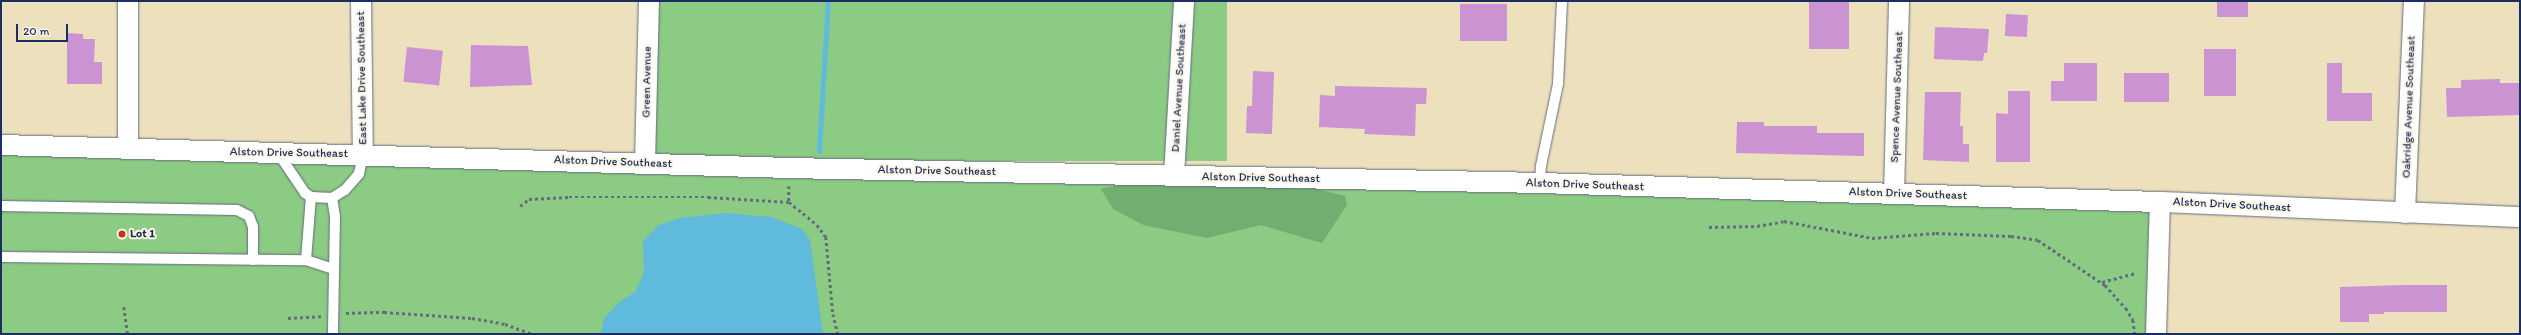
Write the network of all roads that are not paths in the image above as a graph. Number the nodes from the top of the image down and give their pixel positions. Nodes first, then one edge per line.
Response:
1 (128, 1) edge
2 (361, 1) edge
3 (649, 1) edge
4 (1184, 1) edge
5 (1562, 1) edge
6 (1899, 1) edge
7 (2414, 1) edge
8 (1, 145) edge
9 (128, 149) junction
10 (278, 153) junction
11 (363, 154) junction
12 (645, 163) junction
13 (1174, 176) junction
14 (1540, 183) junction
15 (1894, 194) junction
16 (311, 197) junction
17 (332, 198) junction
18 (2160, 202) junction
19 (1, 206) edge
20 (2405, 213) junction
21 (2520, 217) edge
22 (1, 257) edge
23 (253, 260) junction
24 (306, 260) junction
25 (333, 270) junction
26 (333, 334) edge
27 (2156, 334) edge

1 - 9 street
2 - 11 street, East Lake Drive Southeast
3 - 12 street, Green Avenue
4 - 13 street, Daniel Avenue Southeast
5 - 14 lane
6 - 15 street, Spence Avenue Southeast
7 - 20 street, Oakridge Avenue Southeast
8 - 9 street, Alston Drive Southeast
9 - 10 street, Alston Drive Southeast
10 - 11 street, Alston Drive Southeast
10 - 16 lane
11 - 12 street, Alston Drive Southeast
11 - 17 lane
12 - 13 street, Alston Drive Southeast
13 - 14 street, Alston Drive Southeast
14 - 15 street, Alston Drive Southeast
15 - 18 street, Alston Drive Southeast
16 - 17 lane
16 - 24 lane
17 - 25 lane
18 - 20 street, Alston Drive Southeast
18 - 27 street
19 - 23 lane
20 - 21 street, Alston Drive Southeast
22 - 23 lane
23 - 24 lane
24 - 25 lane
25 - 26 lane

